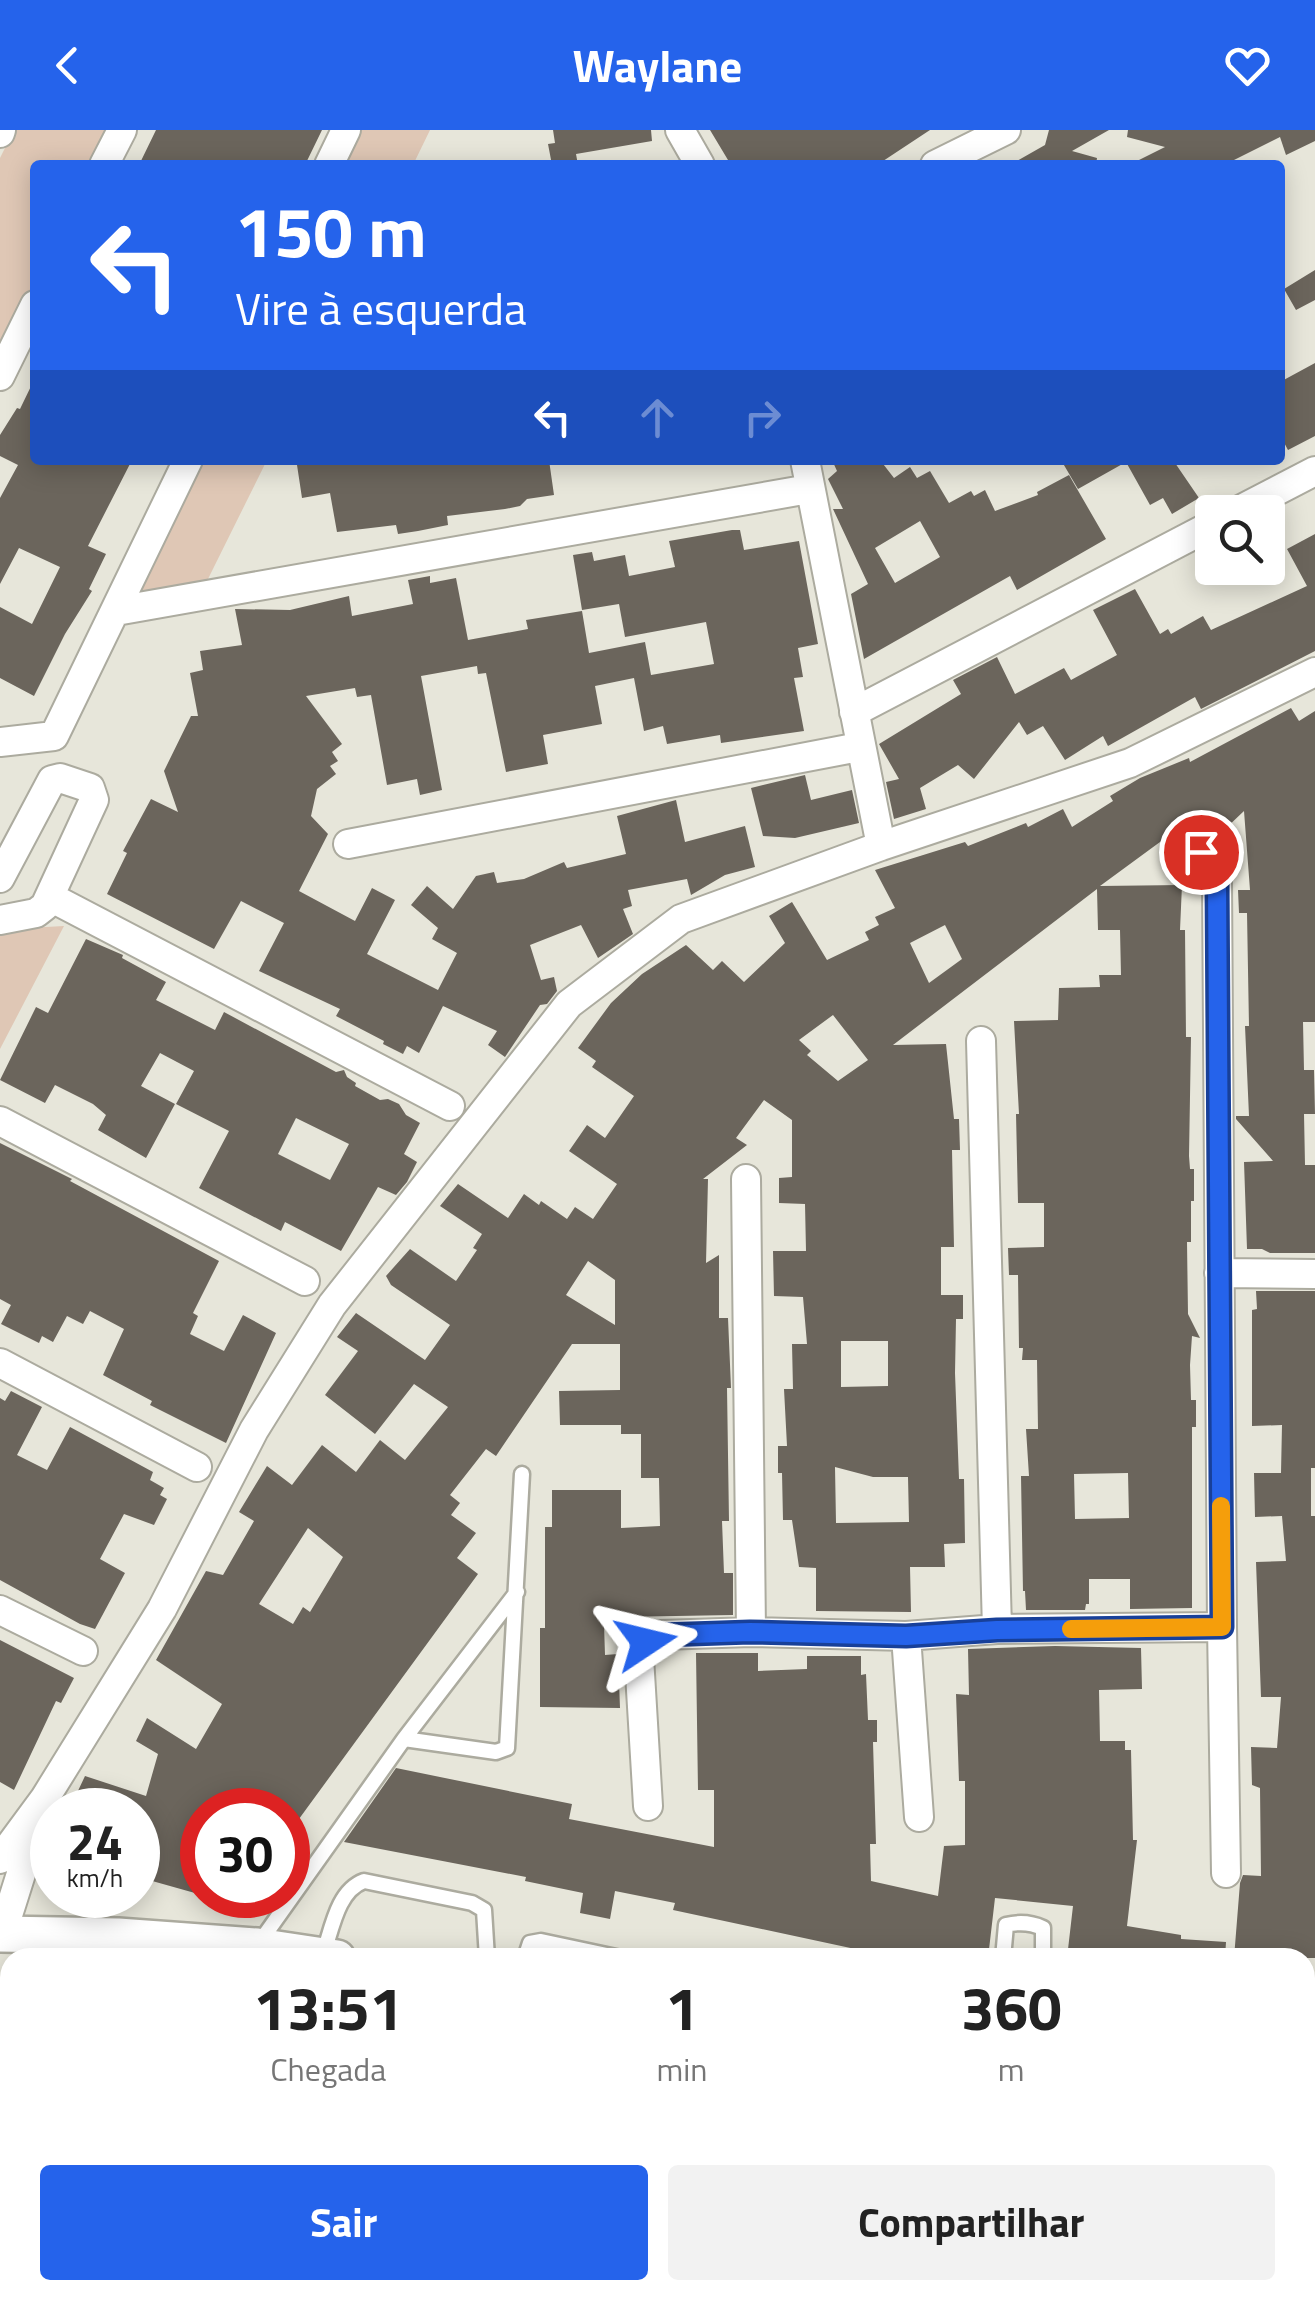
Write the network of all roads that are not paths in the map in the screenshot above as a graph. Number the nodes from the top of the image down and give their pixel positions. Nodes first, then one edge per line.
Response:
1 (122, 130) edge
2 (346, 130) edge
3 (680, 130) edge
4 (1006, 130) edge
5 (107, 160) edge
6 (332, 160) edge
7 (697, 160) edge
8 (945, 160) edge
9 (30, 315) edge
10 (0, 376) edge
11 (186, 465) edge
12 (806, 465) edge
13 (1315, 471) edge
14 (810, 489) junction
15 (1269, 495) edge
16 (1195, 534) edge
17 (116, 610) junction
18 (1315, 672) edge
19 (854, 712) junction
20 (0, 742) edge
21 (859, 747) junction
22 (348, 844) dead end
23 (882, 846) junction
24 (1201, 852) dead end
25 (0, 878) edge
26 (52, 898) junction
27 (0, 920) edge
28 (981, 1041) dead end
29 (450, 1106) dead end
30 (0, 1121) edge
31 (746, 1180) dead end
32 (1219, 1272) junction
33 (1315, 1274) edge
34 (306, 1280) dead end
35 (0, 1363) edge
36 (197, 1467) dead end
37 (522, 1474) dead end
38 (517, 1592) junction
39 (0, 1610) edge
40 (1222, 1627) junction
41 (997, 1630) junction
42 (750, 1632) junction
43 (906, 1636) junction
44 (82, 1651) dead end
45 (404, 1739) junction
46 (51, 1788) edge
47 (648, 1806) dead end
48 (918, 1817) dead end
49 (30, 1818) edge
50 (30, 1844) edge
51 (0, 1859) edge
52 (1226, 1872) dead end
53 (1, 1934) edge
54 (256, 1946) junction
55 (271, 1948) edge
56 (332, 1948) edge
57 (486, 1948) edge
58 (529, 1948) edge
59 (574, 1948) edge
60 (1003, 1948) edge
61 (1043, 1948) edge

1 - 5 street
2 - 6 street
3 - 7 street
4 - 8 street
9 - 10 street
11 - 17 street
12 - 14 street
13 - 15 street
14 - 17 street
14 - 19 street
16 - 19 street
17 - 20 street
18 - 23 street
19 - 21 street
21 - 22 street
21 - 23 street
23 - 46 street
24 - 32 street
25 - 26 street
26 - 27 street
26 - 29 street
28 - 41 street
30 - 34 street
31 - 42 street
32 - 33 street
32 - 40 street
35 - 36 street
37 - 38 lane
38 - 45 lane
38 - 45 lane
39 - 44 street
40 - 41 street
40 - 52 street
41 - 43 street
42 - 43 street
42 - 47 street
43 - 48 street
45 - 54 lane
49 - 51 street
50 - 53 street
53 - 54 street
54 - 55 street
56 - 57 lane
58 - 59 lane
60 - 61 lane

